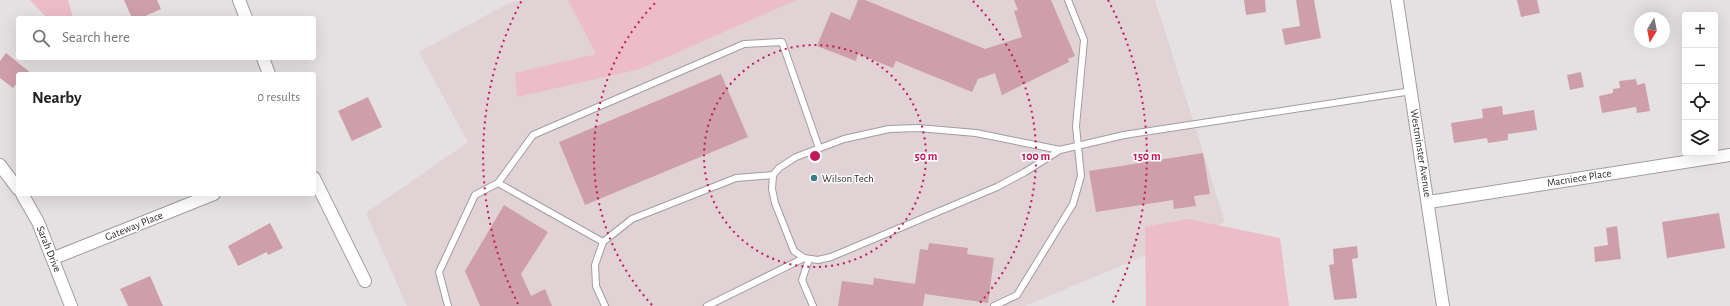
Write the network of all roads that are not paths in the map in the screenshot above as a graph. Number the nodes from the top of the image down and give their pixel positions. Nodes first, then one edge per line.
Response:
1 (239, 0) edge
2 (1068, 0) edge
3 (1397, 0) edge
4 (245, 16) edge
5 (264, 60) edge
6 (268, 72) edge
7 (1412, 91) junction
8 (1079, 145) junction
9 (819, 148) junction
10 (1060, 150) junction
11 (1730, 154) edge
12 (0, 165) edge
13 (773, 175) junction
14 (316, 182) edge
15 (498, 183) junction
16 (16, 186) edge
17 (23, 196) edge
18 (209, 196) edge
19 (1429, 202) junction
20 (603, 242) junction
21 (54, 258) junction
22 (807, 258) junction
23 (365, 281) dead end
24 (72, 306) edge
25 (448, 306) edge
26 (605, 306) edge
27 (707, 306) edge
28 (813, 306) edge
29 (994, 306) edge
30 (1443, 306) edge

1 - 4 street
2 - 8 lane
3 - 7 street, Westminster Avenue
5 - 6 street
7 - 8 lane
7 - 19 street, Westminster Avenue
8 - 10 lane
8 - 29 lane
9 - 10 lane
9 - 13 lane
9 - 15 lane
10 - 22 lane
11 - 19 street, Macniece Place
12 - 16 street
13 - 20 lane
13 - 22 lane
14 - 23 street
15 - 20 lane
15 - 25 lane
17 - 21 street, Sarah Drive
18 - 21 street, Gateway Place
19 - 30 street, Westminster Avenue
20 - 26 lane
21 - 24 street, Sarah Drive
22 - 27 lane
22 - 28 lane

